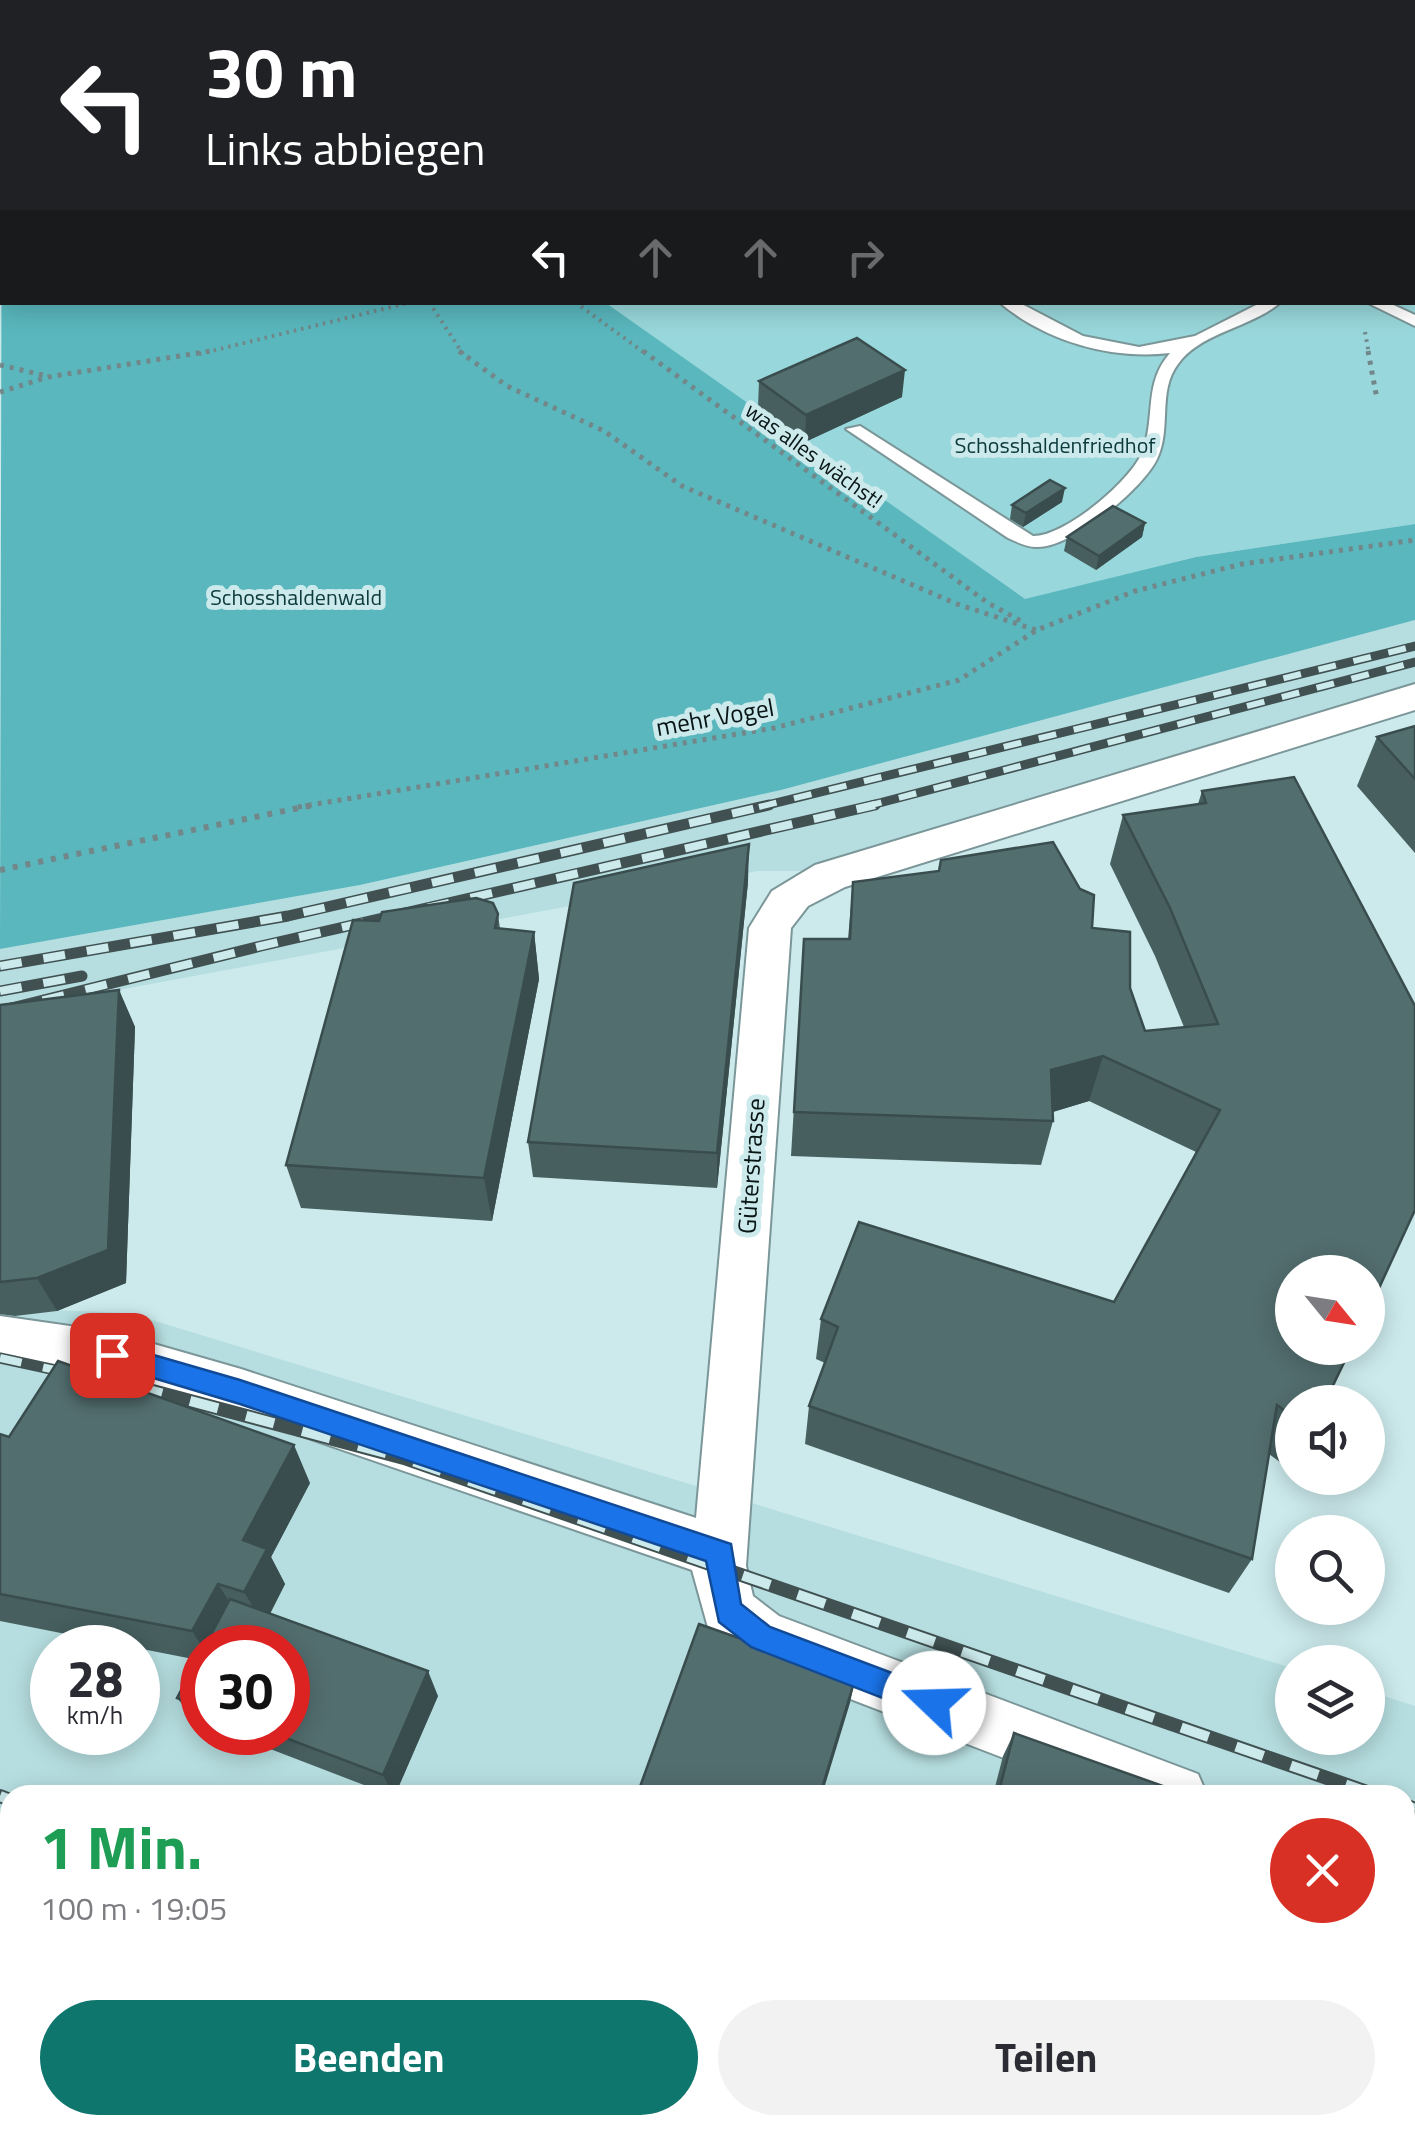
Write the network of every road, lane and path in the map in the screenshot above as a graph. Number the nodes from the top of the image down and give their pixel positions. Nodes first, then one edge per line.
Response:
1 (400, 305) edge
2 (432, 305) edge
3 (579, 305) edge
4 (1011, 305) edge
5 (1268, 305) edge
6 (1380, 306) edge
7 (1415, 321) edge
8 (1186, 346) junction
9 (0, 365) edge
10 (48, 376) junction
11 (0, 392) edge
12 (1377, 399) dead end
13 (854, 429) dead end
14 (1415, 540) edge
15 (1037, 630) junction
16 (1415, 697) edge
17 (0, 870) edge
18 (0, 1338) edge
19 (722, 1553) junction
20 (1151, 1785) edge

1 - 10 path
2 - 15 path
3 - 15 path, was alles wächst!
4 - 8 lane
5 - 8 lane
6 - 7 lane
6 - 12 path
8 - 13 lane
9 - 10 path
10 - 11 path
14 - 15 path, mehr Vogel
15 - 17 path, mehr Vogel
16 - 19 street, Güterstrasse
18 - 19 street
19 - 20 street, Güterstrasse

